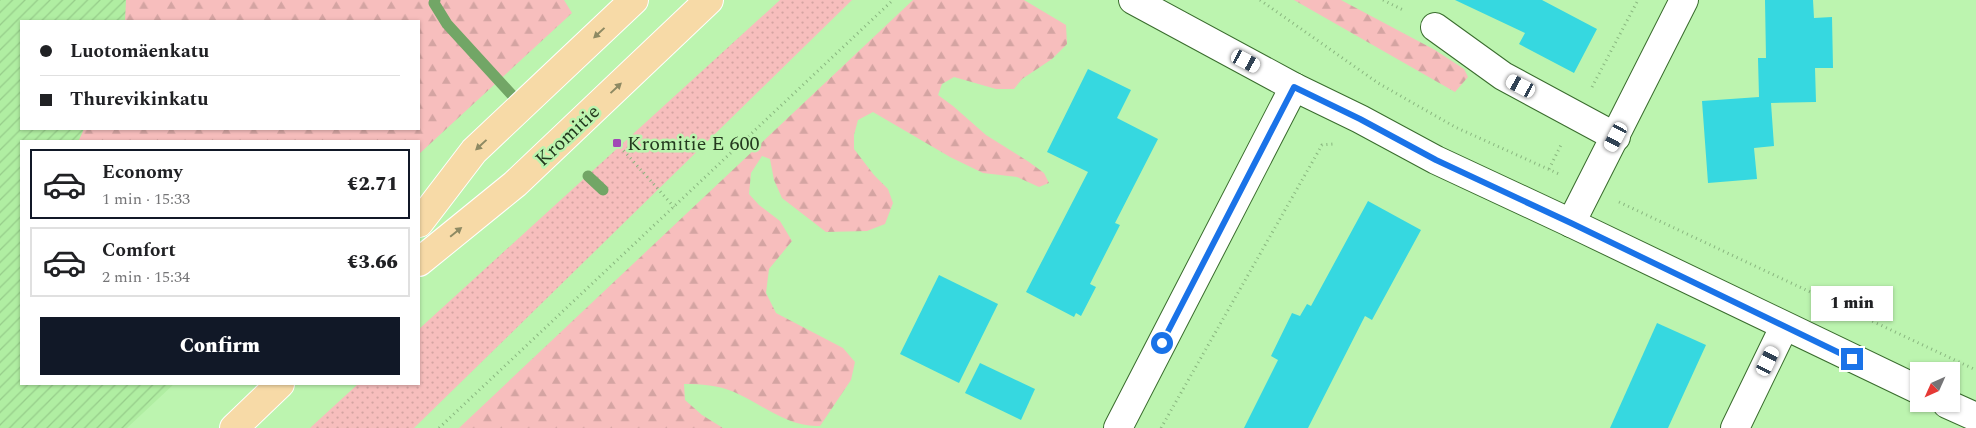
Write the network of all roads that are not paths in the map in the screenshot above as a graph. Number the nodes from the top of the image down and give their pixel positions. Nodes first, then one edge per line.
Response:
1 (634, 0) edge
2 (709, 0) edge
3 (1133, 0) edge
4 (1684, 0) edge
5 (1435, 27) dead end
6 (1294, 87) junction
7 (1616, 137) junction
8 (420, 222) edge
9 (1571, 223) junction
10 (420, 261) edge
11 (1784, 327) junction
12 (279, 385) edge
13 (1910, 386) edge
14 (1960, 410) edge
15 (1976, 418) edge
16 (234, 428) edge
17 (1118, 428) edge
18 (1735, 428) edge

1 -> 8 main road
10 -> 2 main road, Kromitie
3 - 6 street
4 - 7 street
5 - 7 street
6 - 9 street
6 - 17 street
7 - 9 street
9 - 11 street
11 - 13 street
11 - 18 street
12 - 16 main road
14 - 15 street

